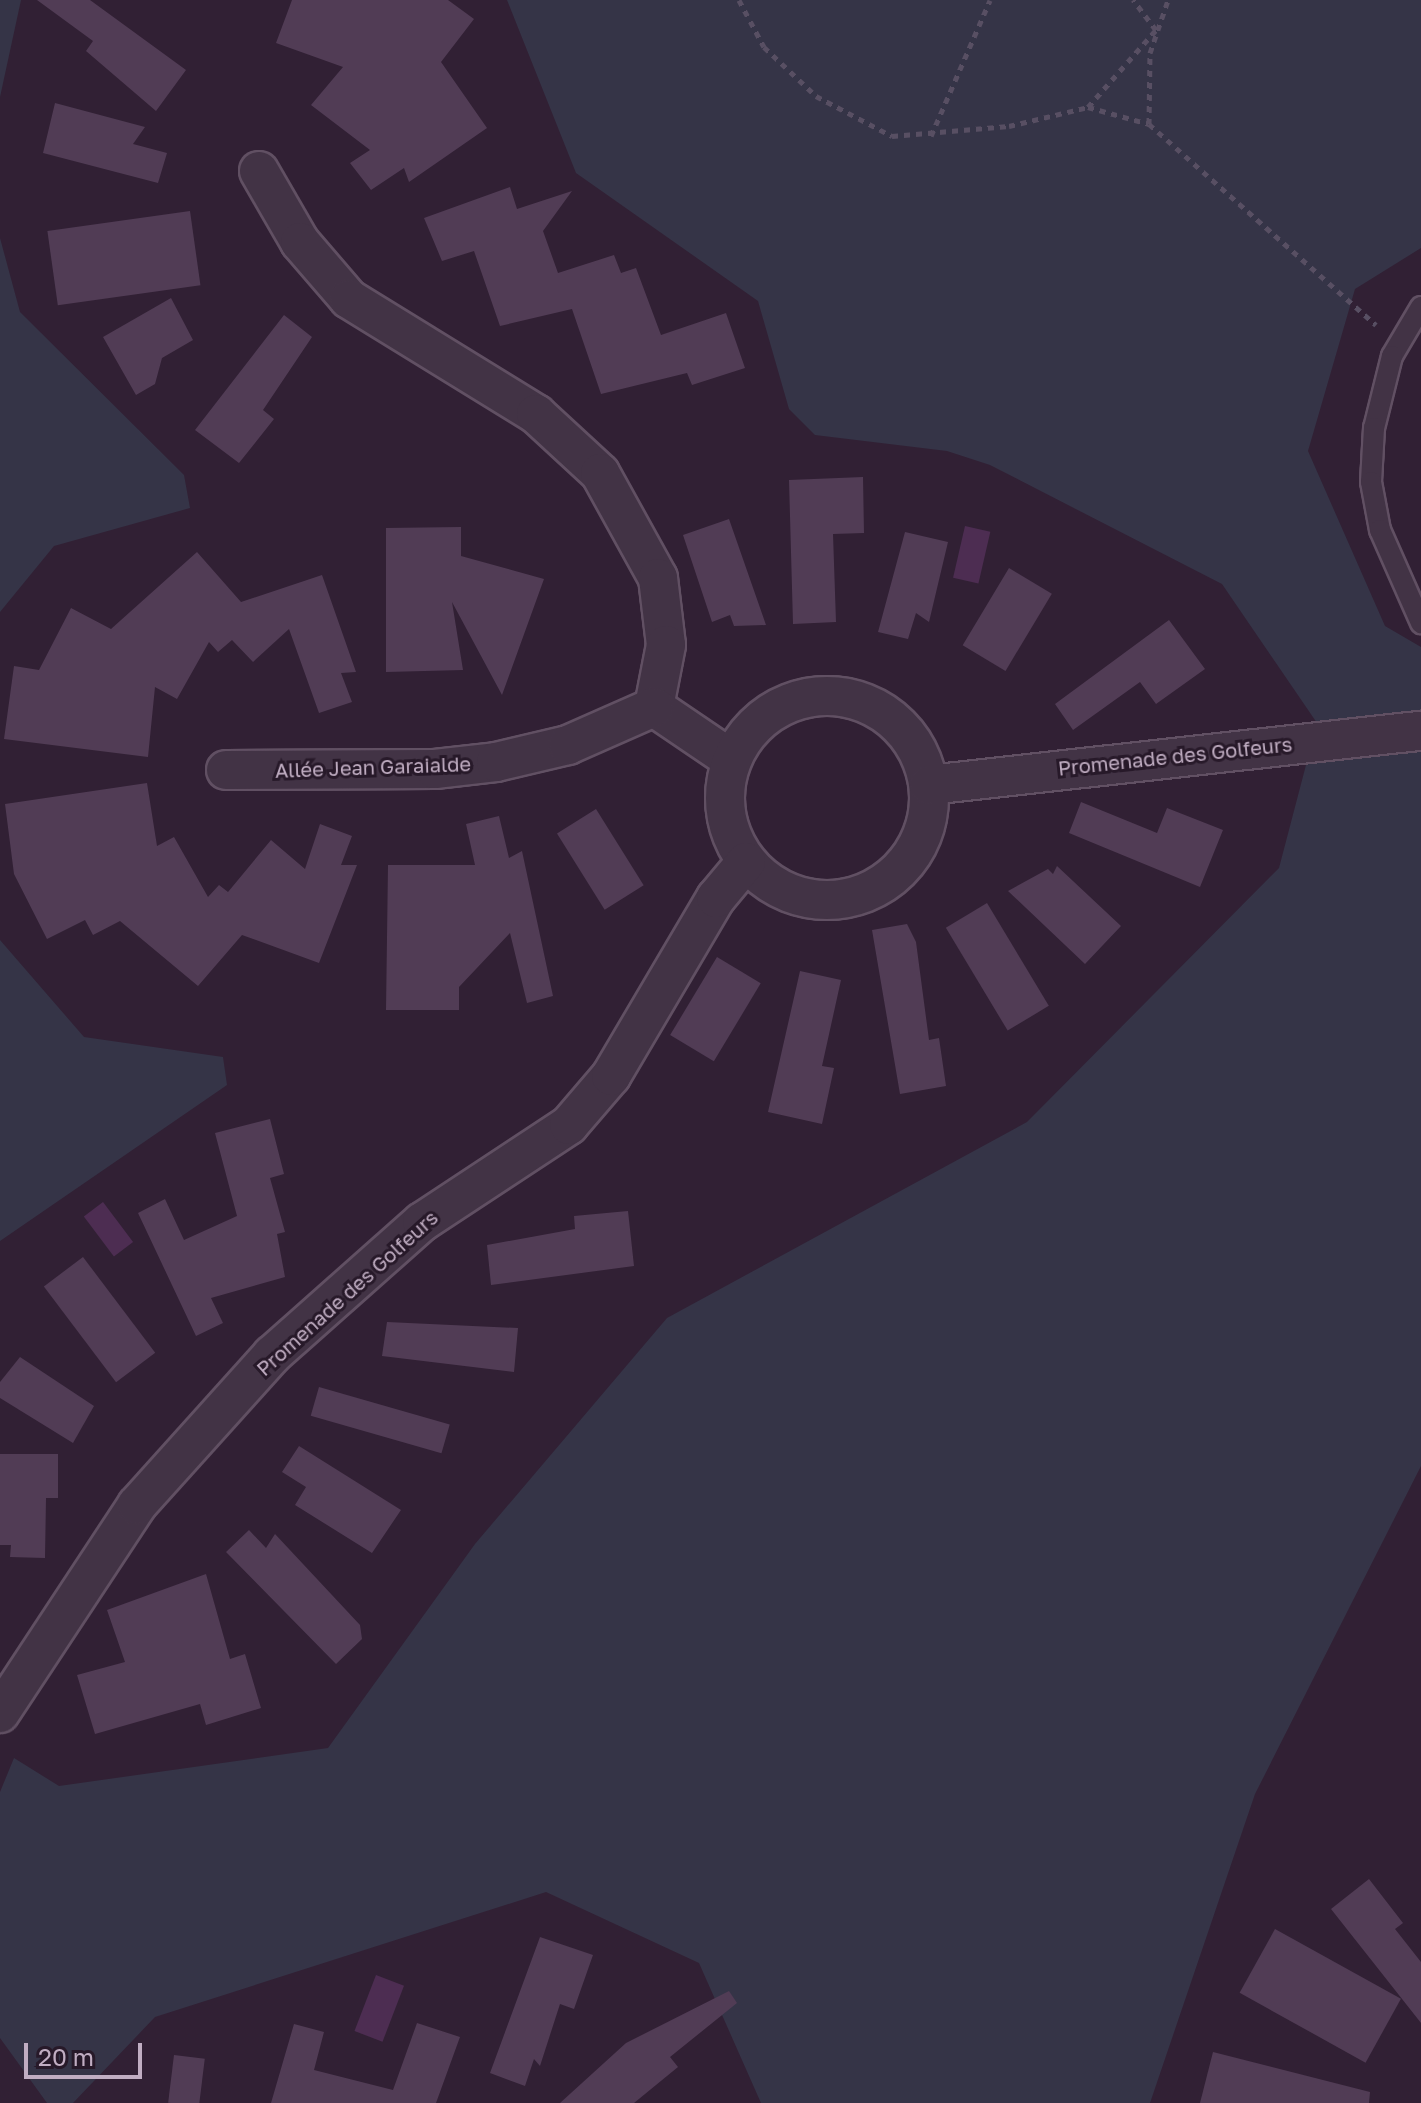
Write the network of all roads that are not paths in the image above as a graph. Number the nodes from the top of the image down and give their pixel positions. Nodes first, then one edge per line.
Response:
1 (259, 171) dead end
2 (1421, 307) edge
3 (1421, 623) edge
4 (654, 707) junction
5 (1421, 731) edge
6 (732, 760) junction
7 (226, 770) dead end
8 (929, 785) junction
9 (746, 862) junction
10 (0, 1713) edge

1 - 4 street
2 - 3 lane
4 - 6 street
4 - 7 street, Allée Jean Garaialde
5 - 8 street, Promenade des Golfeurs
6 - 8 street
6 - 9 street
8 - 9 street
9 - 10 street, Promenade des Golfeurs

